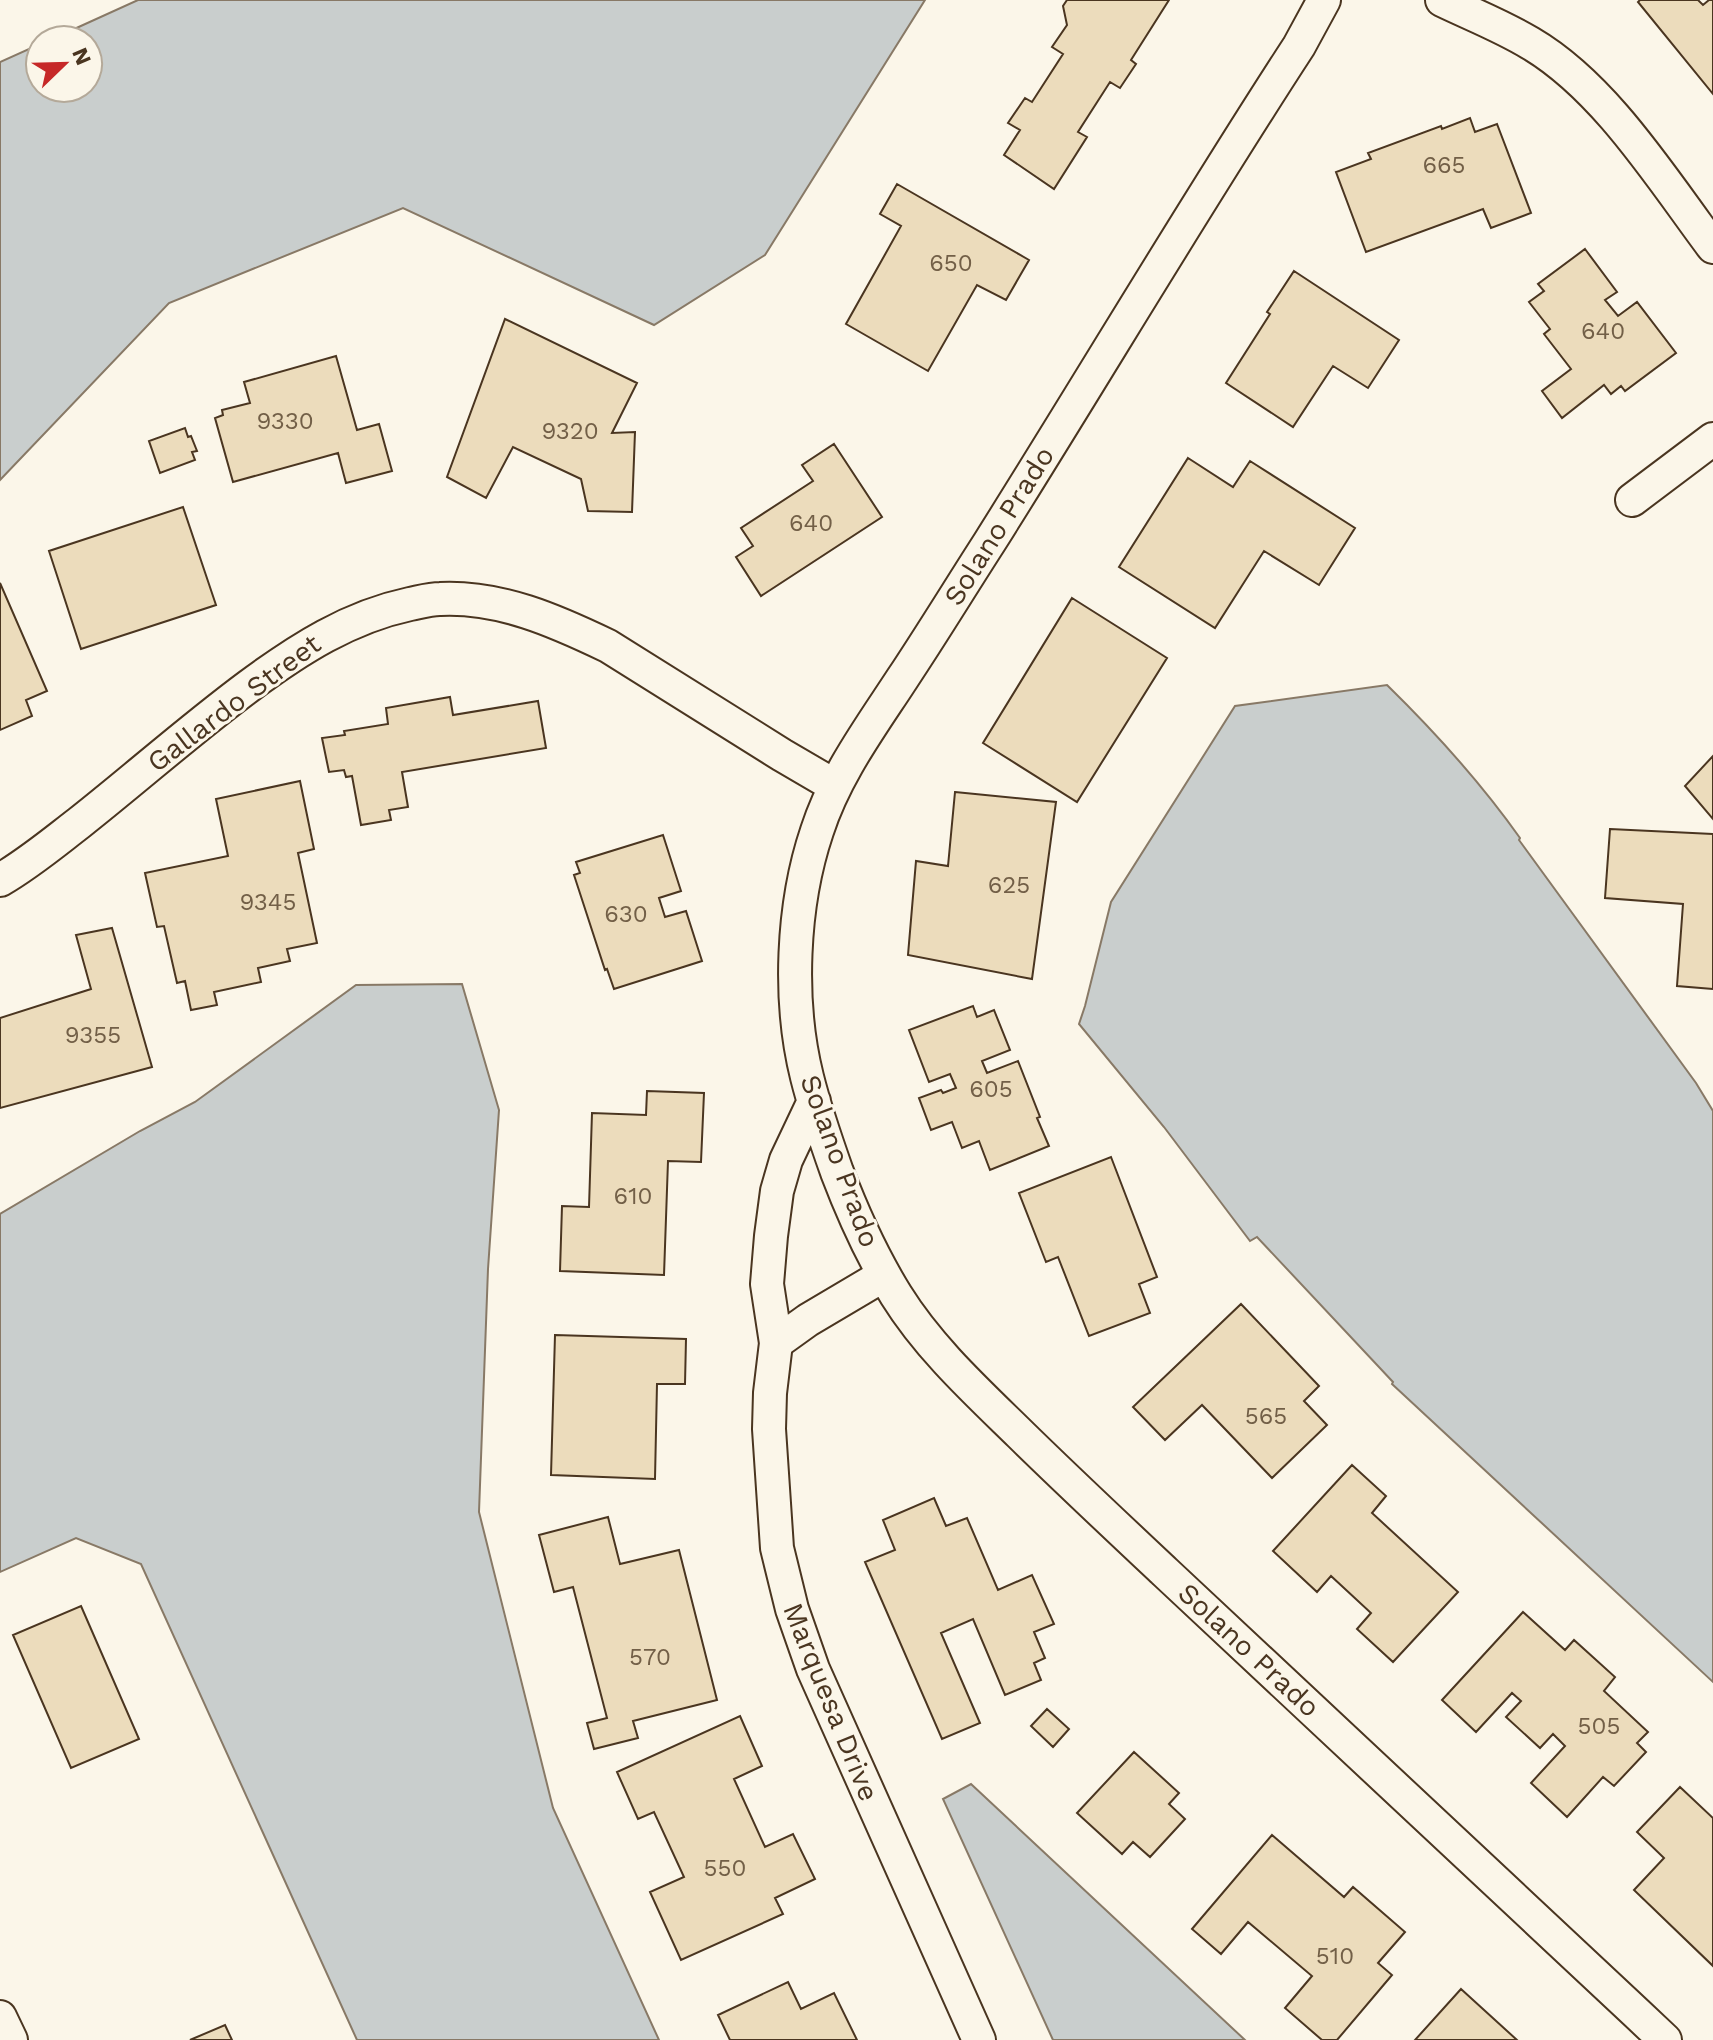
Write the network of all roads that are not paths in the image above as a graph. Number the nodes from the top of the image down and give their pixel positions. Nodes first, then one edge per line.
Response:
1 (1324, 0) edge
2 (1442, 0) edge
3 (1713, 247) edge
4 (1713, 439) edge
5 (1632, 500) dead end
6 (835, 786) junction
7 (0, 880) edge
8 (814, 1101) junction
9 (884, 1275) junction
10 (776, 1343) junction
11 (0, 2017) edge
12 (11, 2040) edge
13 (979, 2040) edge
14 (1665, 2040) edge

1 - 6 street, Solano Prado
2 - 3 street
4 - 5 street
6 - 7 street, Gallardo Street
6 - 8 street, Solano Prado
8 - 9 street, Solano Prado
8 - 10 street, Marquesa Drive
9 - 10 street
9 - 14 street, Solano Prado
10 - 13 street, Marquesa Drive
11 - 12 street

